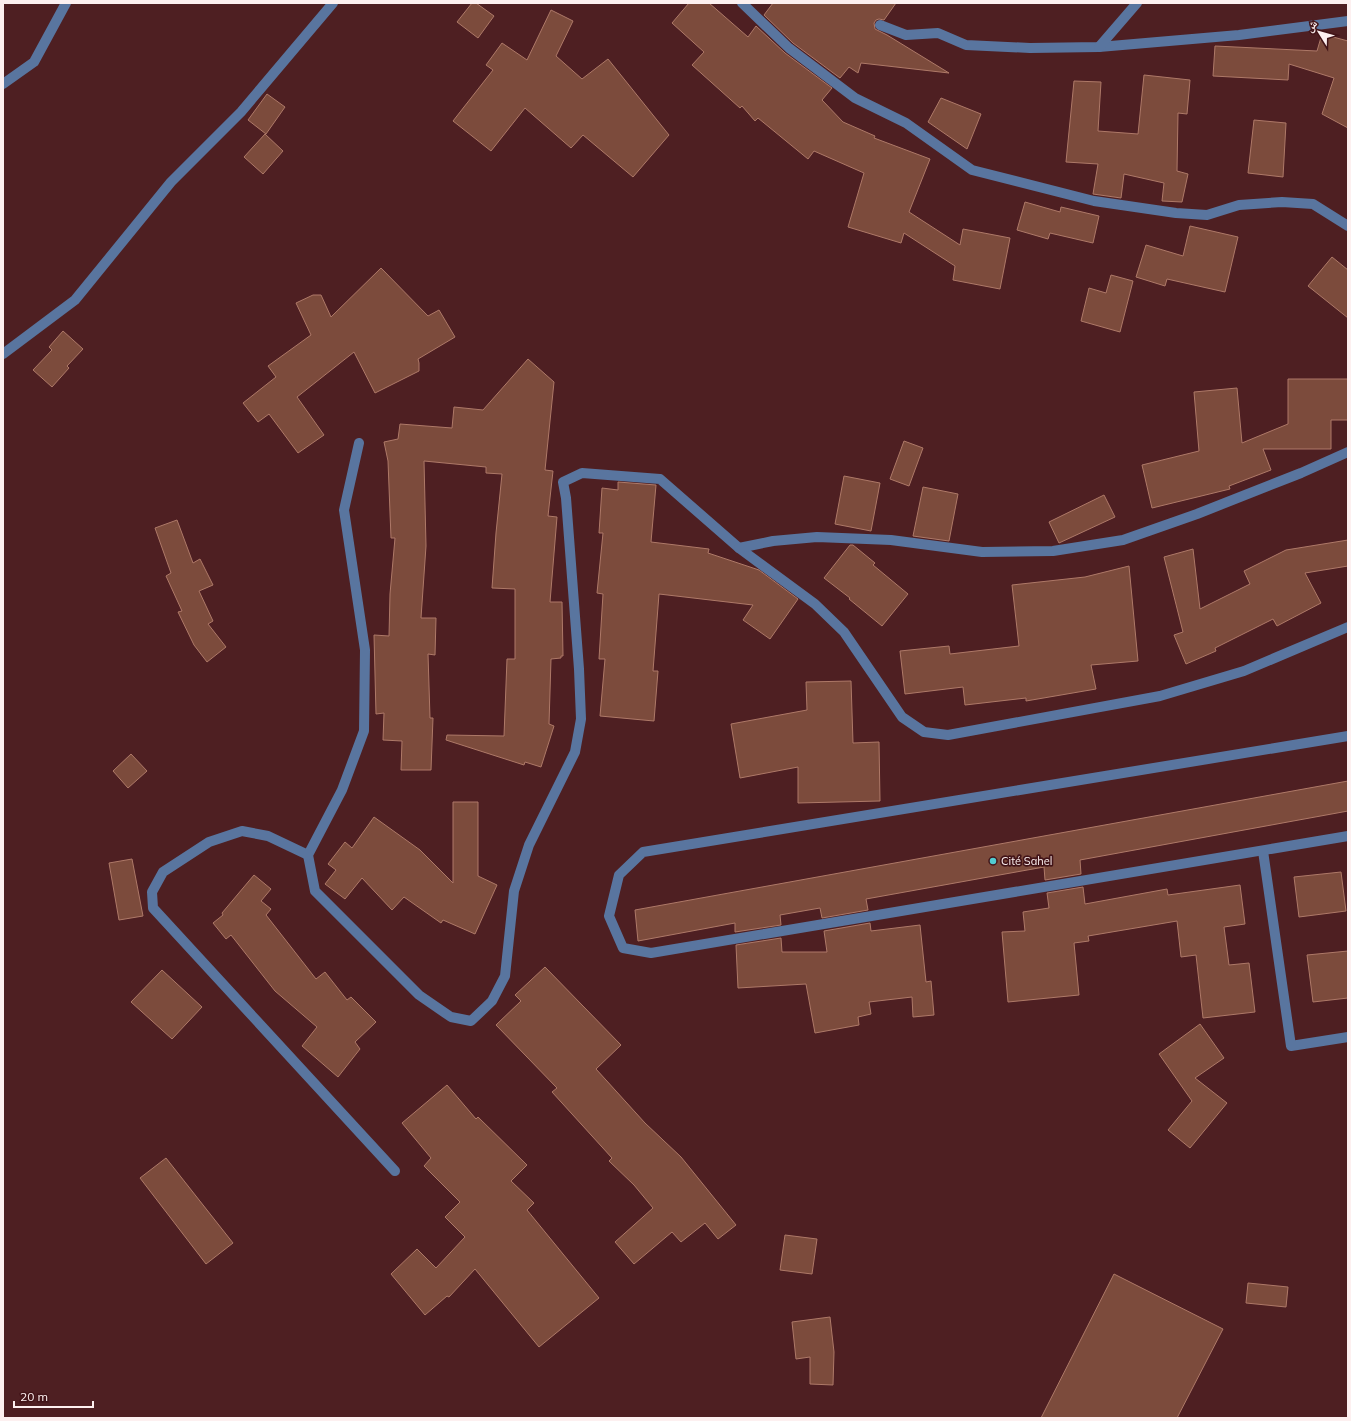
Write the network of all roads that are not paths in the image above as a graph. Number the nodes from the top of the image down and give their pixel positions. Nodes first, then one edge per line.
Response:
1 (66, 3) edge
2 (333, 3) edge
3 (742, 3) edge
4 (1137, 3) edge
5 (1348, 21) edge
6 (880, 25) dead end
7 (1099, 47) junction
8 (3, 84) edge
9 (1348, 226) edge
10 (3, 354) edge
11 (359, 444) dead end
12 (1348, 452) edge
13 (739, 548) junction
14 (1348, 627) edge
15 (1348, 736) edge
16 (1348, 836) edge
17 (1263, 851) junction
18 (308, 855) junction
19 (1348, 1037) edge
20 (395, 1170) dead end

1 - 8 street
2 - 10 street
3 - 9 street
4 - 7 street
5 - 7 street
6 - 7 street
11 - 18 street
12 - 13 street
13 - 14 street
13 - 18 street
15 - 17 street
16 - 17 street
17 - 19 street
18 - 20 street

